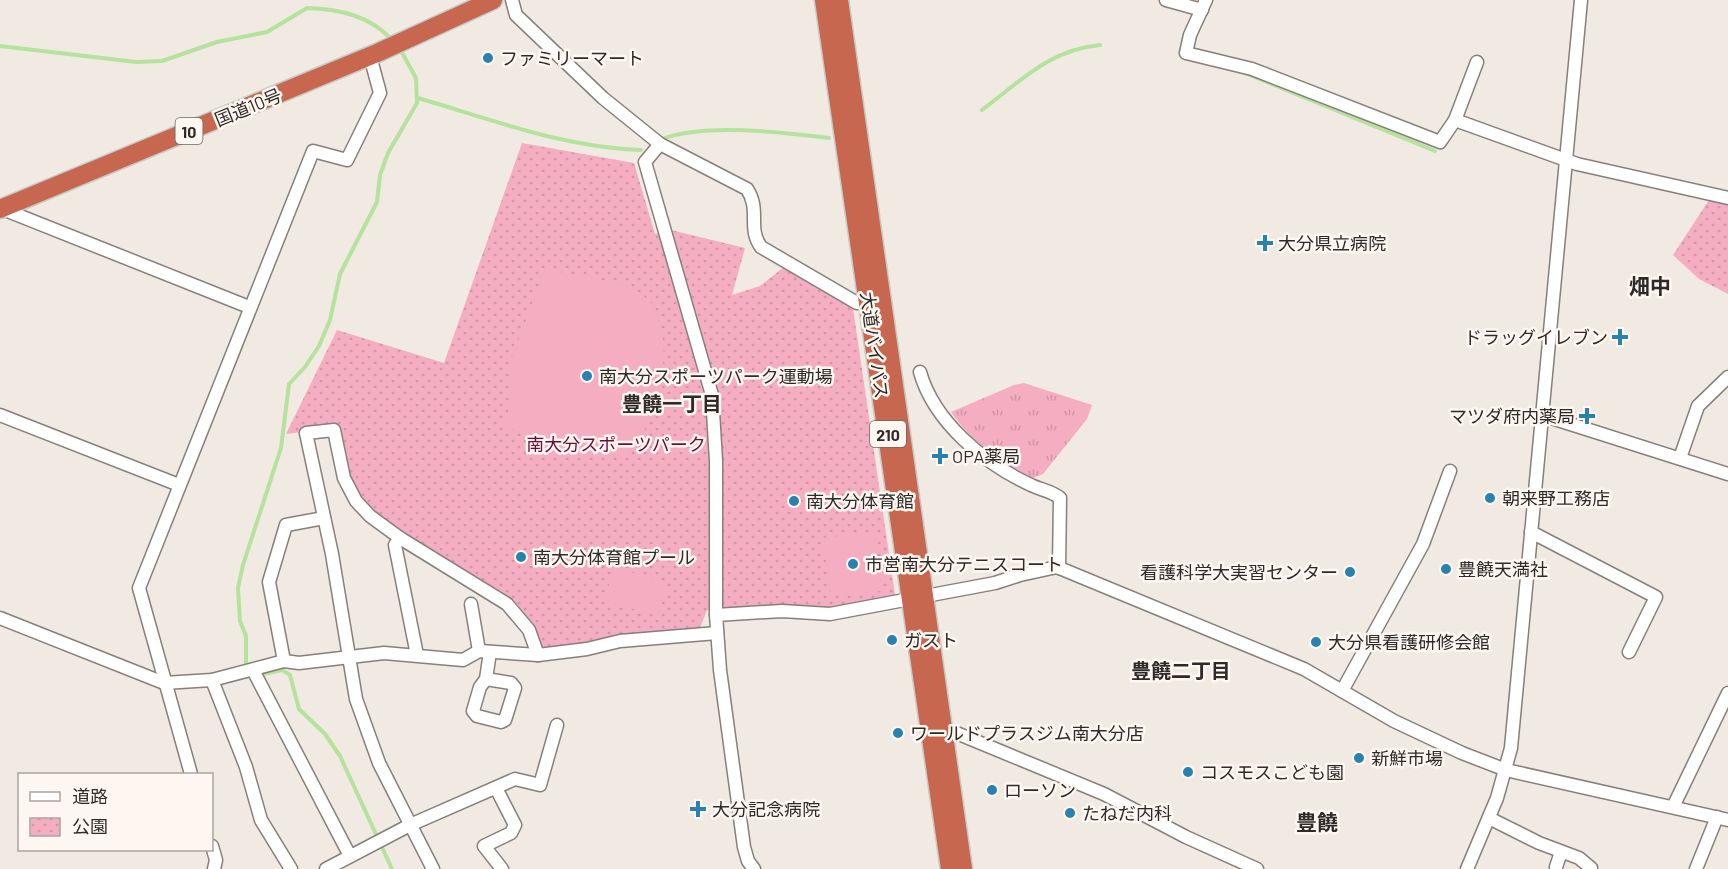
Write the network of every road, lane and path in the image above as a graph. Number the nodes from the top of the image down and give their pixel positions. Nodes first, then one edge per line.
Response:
1 (493, 0) edge
2 (512, 0) edge
3 (824, 0) edge
4 (839, 0) edge
5 (1166, 0) edge
6 (1581, 0) edge
7 (1204, 5) edge
8 (374, 55) junction
9 (1477, 62) dead end
10 (1455, 120) junction
11 (660, 144) junction
12 (1566, 160) junction
13 (1728, 198) edge
14 (1, 208) edge
15 (868, 302) junction
16 (249, 307) junction
17 (920, 372) dead end
18 (1728, 377) edge
19 (0, 415) edge
20 (1542, 415) junction
21 (1680, 458) junction
22 (1450, 471) dead end
23 (1728, 474) edge
24 (179, 485) junction
25 (324, 518) junction
26 (1531, 532) junction
27 (400, 538) junction
28 (1059, 568) junction
29 (918, 596) junction
30 (471, 604) dead end
31 (716, 615) junction
32 (0, 618) edge
33 (717, 633) junction
34 (485, 652) junction
35 (1629, 652) dead end
36 (417, 655) junction
37 (538, 655) junction
38 (350, 658) junction
39 (285, 661) junction
40 (253, 670) junction
41 (486, 679) dead end
42 (212, 680) junction
43 (164, 683) junction
44 (1342, 691) junction
45 (1728, 693) edge
46 (557, 724) dead end
47 (938, 734) junction
48 (1506, 770) junction
49 (191, 773) edge
50 (496, 788) junction
51 (1673, 807) junction
52 (1489, 818) junction
53 (1723, 819) edge
54 (411, 825) junction
55 (213, 850) edge
56 (1561, 852) junction
57 (350, 856) junction
58 (1556, 867) dead end
59 (1470, 868) edge
60 (1591, 868) edge
61 (214, 869) edge
62 (291, 869) edge
63 (326, 869) edge
64 (433, 869) edge
65 (502, 869) edge
66 (754, 869) edge
67 (950, 869) edge
68 (963, 869) edge
69 (1257, 869) edge
70 (1696, 869) edge

1 - 8 highway, 国道10号 / 10
2 - 11 street
3 - 15 highway, 大道バイパス / 210
4 - 29 highway, 大道バイパス / 210
5 - 7 street
6 - 12 street
7 - 10 street
8 - 14 highway, 国道10号 / 10
8 - 16 street
9 - 10 street
10 - 12 street
11 - 15 street
11 - 31 street
12 - 13 street
12 - 20 street
14 - 16 street
15 - 29 highway, 大道バイパス / 210
16 - 24 street
17 - 28 street
18 - 21 street
19 - 24 street
20 - 21 street
20 - 26 street
21 - 23 street
22 - 44 street
24 - 43 street
25 - 27 street
25 - 38 street
25 - 39 street
26 - 35 street
26 - 48 street
27 - 36 street
27 - 37 street
28 - 29 street
28 - 44 street
29 - 31 street
29 - 47 highway, 大道バイパス / 210
30 - 34 street
31 - 33 street
32 - 43 street
33 - 37 street
33 - 66 street
34 - 36 street
34 - 37 street
34 - 41 street
36 - 38 street
38 - 39 street
38 - 54 street
39 - 40 street
40 - 42 street
40 - 57 street
42 - 43 street
42 - 62 street
43 - 49 street
44 - 48 street
45 - 51 street
46 - 50 street
47 - 67 highway, 大道バイパス / 210
47 - 68 highway, 大道バイパス / 210
47 - 69 street
48 - 51 street
48 - 52 street
50 - 54 street
50 - 65 street
51 - 53 street
52 - 56 street
52 - 59 street
53 - 70 street
54 - 57 street
54 - 64 street
55 - 61 street
56 - 58 street
56 - 60 street
57 - 63 street

